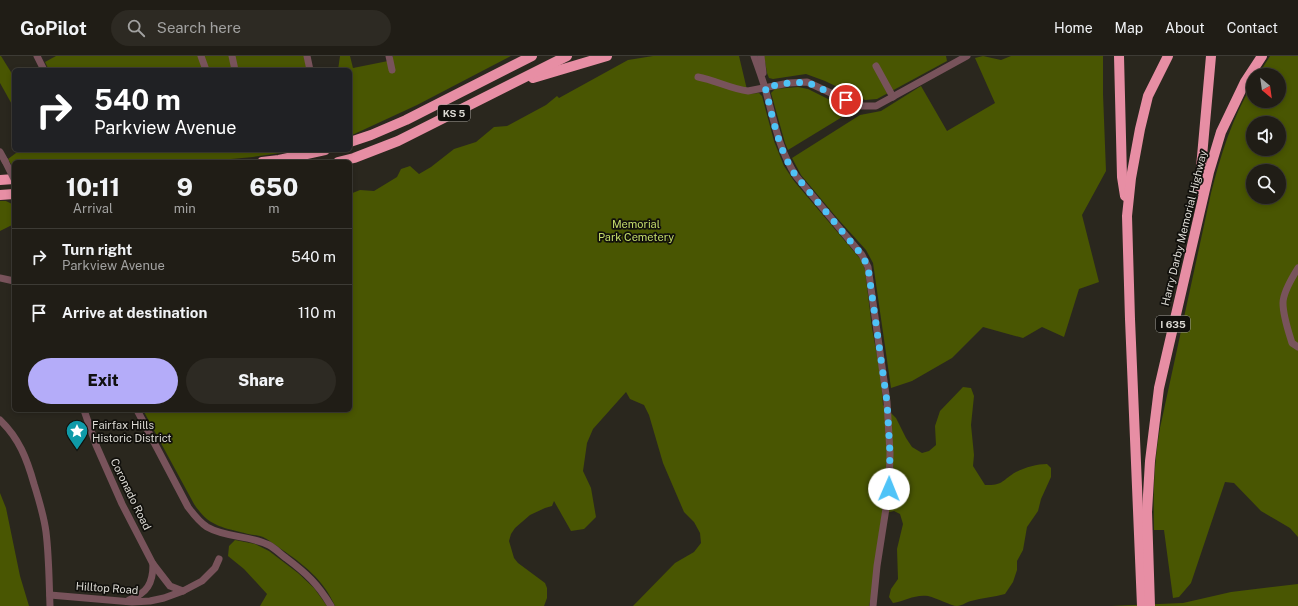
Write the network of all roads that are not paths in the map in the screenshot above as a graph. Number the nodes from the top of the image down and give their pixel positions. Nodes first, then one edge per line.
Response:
1 (37, 56) edge
2 (201, 56) edge
3 (232, 56) edge
4 (307, 56) edge
5 (389, 56) edge
6 (521, 56) edge
7 (532, 56) edge
8 (567, 56) edge
9 (607, 56) edge
10 (754, 56) edge
11 (761, 56) edge
12 (968, 56) edge
13 (1119, 56) edge
14 (1168, 56) edge
15 (1211, 56) edge
16 (1262, 56) edge
17 (876, 66) dead end
18 (43, 68) edge
19 (205, 68) edge
20 (234, 68) edge
21 (310, 68) edge
22 (392, 70) dead end
23 (501, 72) junction
24 (698, 77) dead end
25 (508, 85) junction
26 (765, 87) junction
27 (893, 97) junction
28 (352, 141) edge
29 (0, 152) edge
30 (316, 152) edge
31 (279, 160) edge
32 (346, 160) edge
33 (12, 175) edge
34 (12, 179) edge
35 (0, 180) edge
36 (12, 194) edge
37 (0, 195) edge
38 (1127, 216) junction
39 (1196, 224) junction
40 (1298, 268) edge
41 (0, 278) edge
42 (12, 281) edge
43 (1298, 347) edge
44 (85, 412) edge
45 (138, 412) edge
46 (0, 420) edge
47 (219, 559) dead end
48 (153, 564) junction
49 (183, 591) junction
50 (50, 595) junction
51 (126, 601) junction
52 (50, 606) edge
53 (331, 606) edge
54 (873, 606) edge
55 (1142, 606) edge
56 (1150, 606) edge

1 - 18 street
2 - 19 street
3 - 20 street
4 - 21 street
5 - 22 street
6 - 23 highway
7 - 23 highway, KS 5
8 - 25 highway, KS 5
9 - 25 highway
10 - 26 street
11 - 26 street
12 - 27 street
13 - 38 highway
14 - 38 highway
15 - 39 highway
16 - 39 highway, Harry Darby Memorial Highway / I 635
17 - 27 street
23 - 28 highway, KS 5
24 - 26 street
25 - 32 highway, KS 5
26 - 27 street
26 - 54 street
29 - 33 street, bridge
30 - 31 highway
34 - 35 highway
36 - 37 highway
38 - 55 highway
39 - 56 highway, Harry Darby Memorial Highway / I 635
40 - 43 street
41 - 42 street
44 - 48 street, Coronado Road
45 - 53 street
46 - 50 street
47 - 49 street, Hilltop Road
48 - 49 street, Coronado Road
48 - 51 street
49 - 51 street, Hilltop Road
50 - 51 street, Hilltop Road
50 - 52 street

